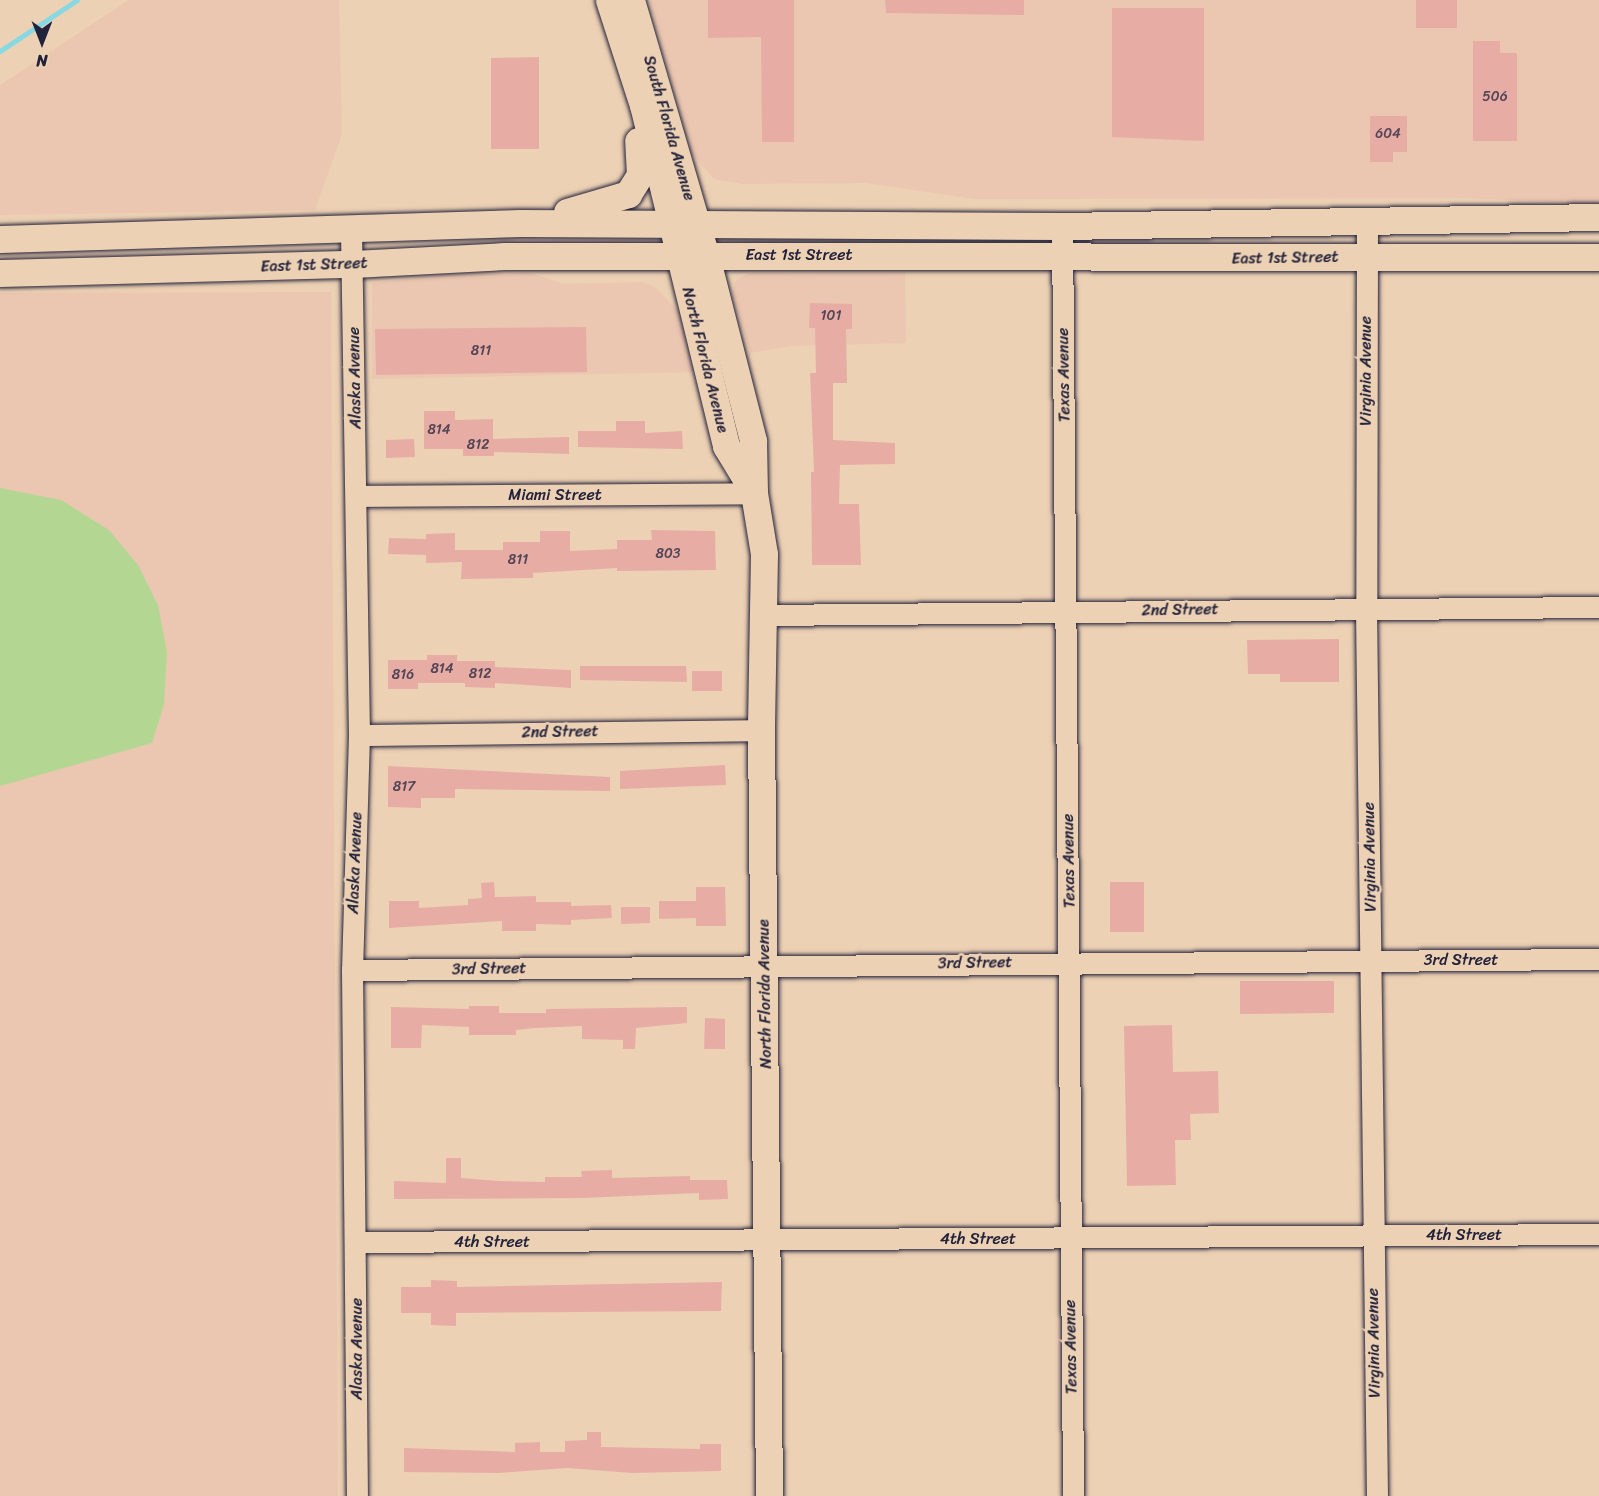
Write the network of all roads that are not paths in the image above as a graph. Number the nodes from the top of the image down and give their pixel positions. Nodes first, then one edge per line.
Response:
1 (618, 6) edge
2 (1599, 217) edge
3 (1367, 219) junction
4 (682, 222) junction
5 (520, 223) junction
6 (1062, 226) junction
7 (351, 231) junction
8 (0, 239) edge
9 (677, 256) junction
10 (706, 256) junction
11 (1063, 257) junction
12 (1366, 257) junction
13 (1599, 257) edge
14 (354, 264) junction
15 (0, 273) edge
16 (754, 493) junction
17 (357, 496) junction
18 (1599, 607) edge
19 (1366, 609) junction
20 (1067, 611) junction
21 (762, 615) junction
22 (761, 730) junction
23 (359, 735) junction
24 (1599, 959) edge
25 (1372, 960) junction
26 (1070, 961) junction
27 (765, 966) junction
28 (352, 970) junction
29 (1599, 1234) edge
30 (1372, 1235) junction
31 (1069, 1239) junction
32 (767, 1240) junction
33 (357, 1242) junction
34 (357, 1496) edge
35 (769, 1496) edge
36 (1073, 1496) edge
37 (1377, 1496) edge

1 - 4 main road, South Florida Avenue
1 - 5 main road
2 - 3 main road, East 1st Street
3 - 6 main road, East 1st Street
3 - 12 street, Virginia Avenue
4 - 5 main road, East 1st Street
4 - 6 main road, East 1st Street
4 - 9 main road, North Florida Avenue
4 - 10 main road, South Florida Avenue
5 - 7 main road, East 1st Street
6 - 11 street, Texas Avenue
7 - 8 main road, East 1st Street
7 - 14 street, Alaska Avenue
9 - 10 main road, East 1st Street
9 - 14 main road, East 1st Street
9 - 16 main road, North Florida Avenue
10 - 11 main road, East 1st Street
10 - 16 main road, North Florida Avenue
11 - 12 main road, East 1st Street
11 - 20 street, Texas Avenue
12 - 13 main road, East 1st Street
12 - 19 street, Virginia Avenue
14 - 15 main road, East 1st Street
14 - 17 street, Alaska Avenue
16 - 17 street, Miami Street
16 - 21 main road, North Florida Avenue
17 - 23 street, Alaska Avenue
18 - 19 street, 2nd Street
19 - 20 street, 2nd Street
19 - 25 street, Virginia Avenue
20 - 21 street, 2nd Street
20 - 26 street, Texas Avenue
21 - 22 main road, North Florida Avenue
22 - 23 street, 2nd Street
22 - 27 main road, North Florida Avenue
23 - 28 street, Alaska Avenue
24 - 25 street, 3rd Street
25 - 26 street, 3rd Street
25 - 30 street, Virginia Avenue
26 - 27 street, 3rd Street
26 - 31 street, Texas Avenue
27 - 28 street, 3rd Street
27 - 32 main road, North Florida Avenue
28 - 33 street, Alaska Avenue
29 - 30 street, 4th Street
30 - 31 street, 4th Street
30 - 37 street, Virginia Avenue
31 - 32 street, 4th Street
31 - 36 street, Texas Avenue
32 - 33 street, 4th Street
32 - 35 main road, North Florida Avenue
33 - 34 street, Alaska Avenue

